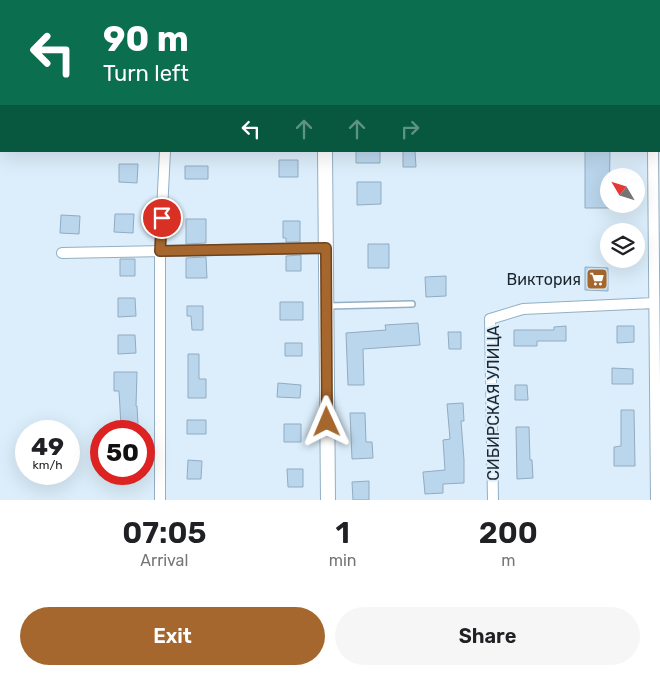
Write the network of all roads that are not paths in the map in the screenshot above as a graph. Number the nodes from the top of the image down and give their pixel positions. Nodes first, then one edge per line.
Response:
1 (165, 152) edge
2 (325, 152) edge
3 (653, 152) edge
4 (326, 248) junction
5 (160, 251) junction
6 (62, 253) dead end
7 (654, 303) junction
8 (412, 304) dead end
9 (326, 306) junction
10 (160, 500) edge
11 (328, 500) edge
12 (493, 500) edge
13 (656, 500) edge

1 - 5 street
2 - 4 main road
3 - 7 street
4 - 5 street
4 - 9 main road
5 - 6 street
5 - 10 street
7 - 12 street, СИБИРСКАЯ УЛИЦА
7 - 13 street
8 - 9 lane
9 - 11 main road

